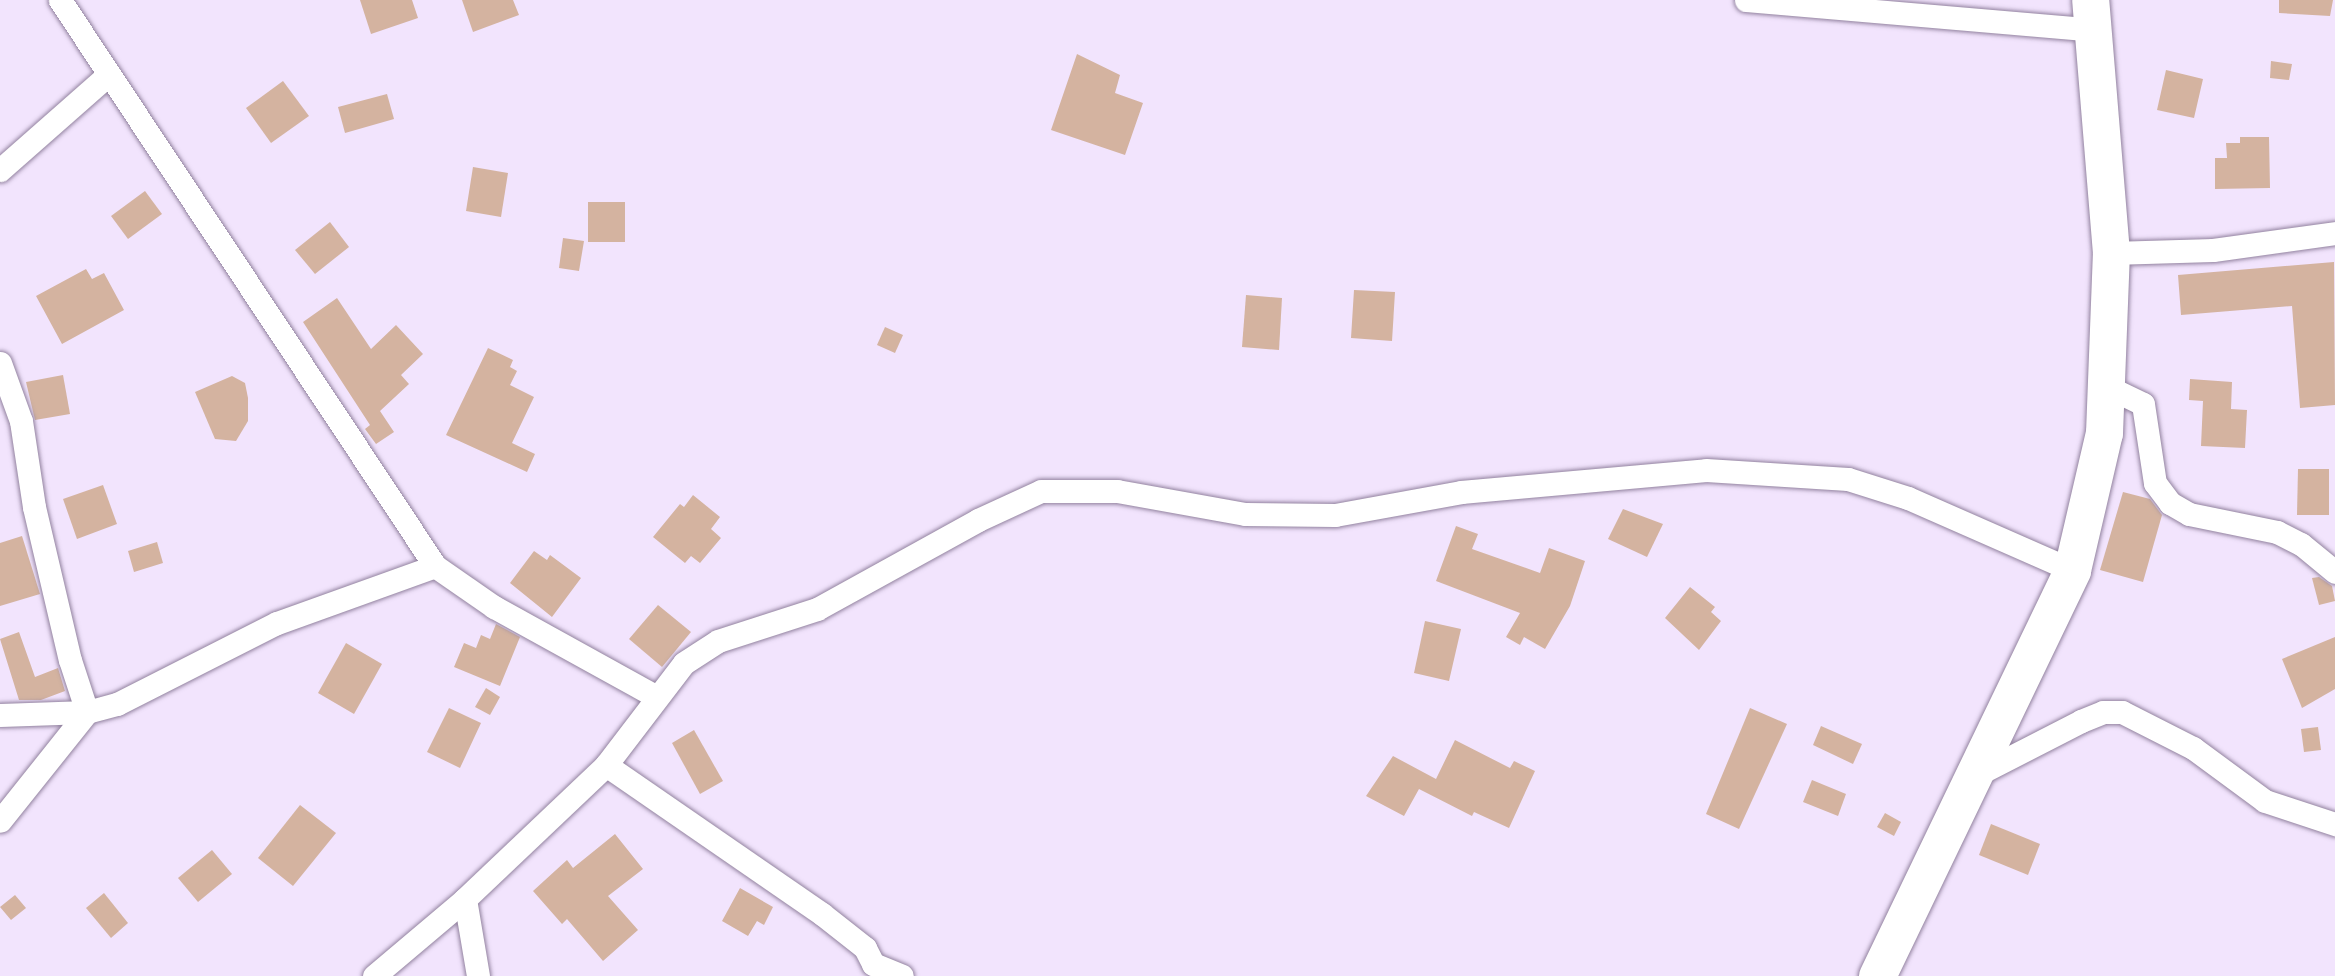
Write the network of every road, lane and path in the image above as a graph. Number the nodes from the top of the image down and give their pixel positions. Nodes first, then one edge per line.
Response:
1 (60, 0) edge
2 (1746, 0) edge
3 (2092, 15) edge
4 (109, 74) junction
5 (0, 170) edge
6 (2335, 233) edge
7 (2110, 253) junction
8 (0, 363) edge
9 (2106, 386) junction
10 (435, 566) junction
11 (2072, 570) junction
12 (2335, 572) edge
13 (655, 696) junction
14 (88, 712) junction
15 (0, 715) edge
16 (606, 765) junction
17 (1971, 777) junction
18 (0, 821) edge
19 (2335, 824) edge
20 (465, 899) junction
21 (374, 976) edge
22 (478, 976) edge
23 (902, 976) edge
24 (1877, 976) edge

1 - 4 street
2 - 3 street
3 - 7 main road
4 - 5 street
4 - 10 street
6 - 7 street
7 - 9 main road
8 - 14 street
9 - 11 main road
9 - 12 street
10 - 13 street
10 - 14 street
11 - 13 street
11 - 17 main road
13 - 16 street
14 - 15 street
14 - 18 street
16 - 20 street
16 - 23 street
17 - 19 street
17 - 24 main road
20 - 21 street
20 - 22 street

